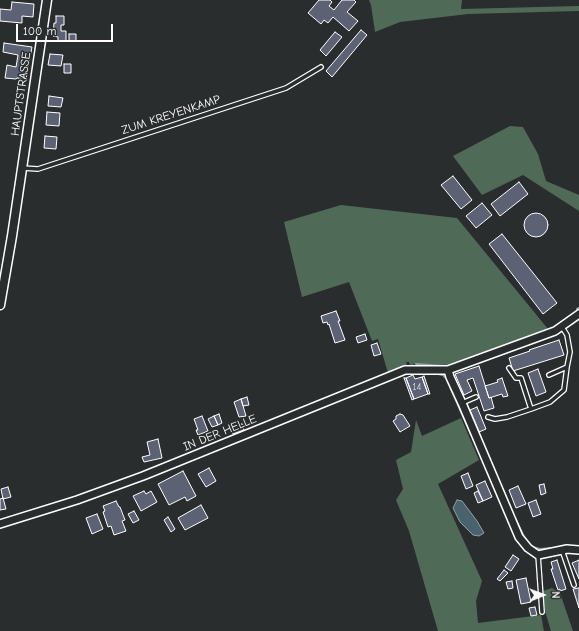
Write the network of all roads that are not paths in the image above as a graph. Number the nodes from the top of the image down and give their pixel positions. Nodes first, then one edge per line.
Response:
1 (47, 0) edge
2 (320, 67) dead end
3 (22, 168) junction
4 (0, 305) edge
5 (579, 314) edge
6 (562, 327) junction
7 (567, 367) junction
8 (509, 368) dead end
9 (448, 370) junction
10 (549, 375) dead end
11 (476, 397) dead end
12 (462, 402) junction
13 (531, 409) junction
14 (488, 417) dead end
15 (0, 524) edge
16 (562, 550) junction
17 (579, 550) edge
18 (538, 555) junction
19 (574, 585) dead end
20 (542, 612) dead end

1 - 3 street, HAUPTSTRASSE
2 - 3 lane, ZUM KREYENKAMP
3 - 4 street, HAUPTSTRASSE
5 - 6 street, IN DER HELLE
6 - 7 lane
6 - 9 street, IN DER HELLE
7 - 10 lane
7 - 13 lane
8 - 13 lane
9 - 12 street
9 - 15 street, IN DER HELLE
11 - 12 lane
12 - 18 street
13 - 14 lane
16 - 17 street
16 - 18 street
16 - 19 lane
18 - 20 lane

